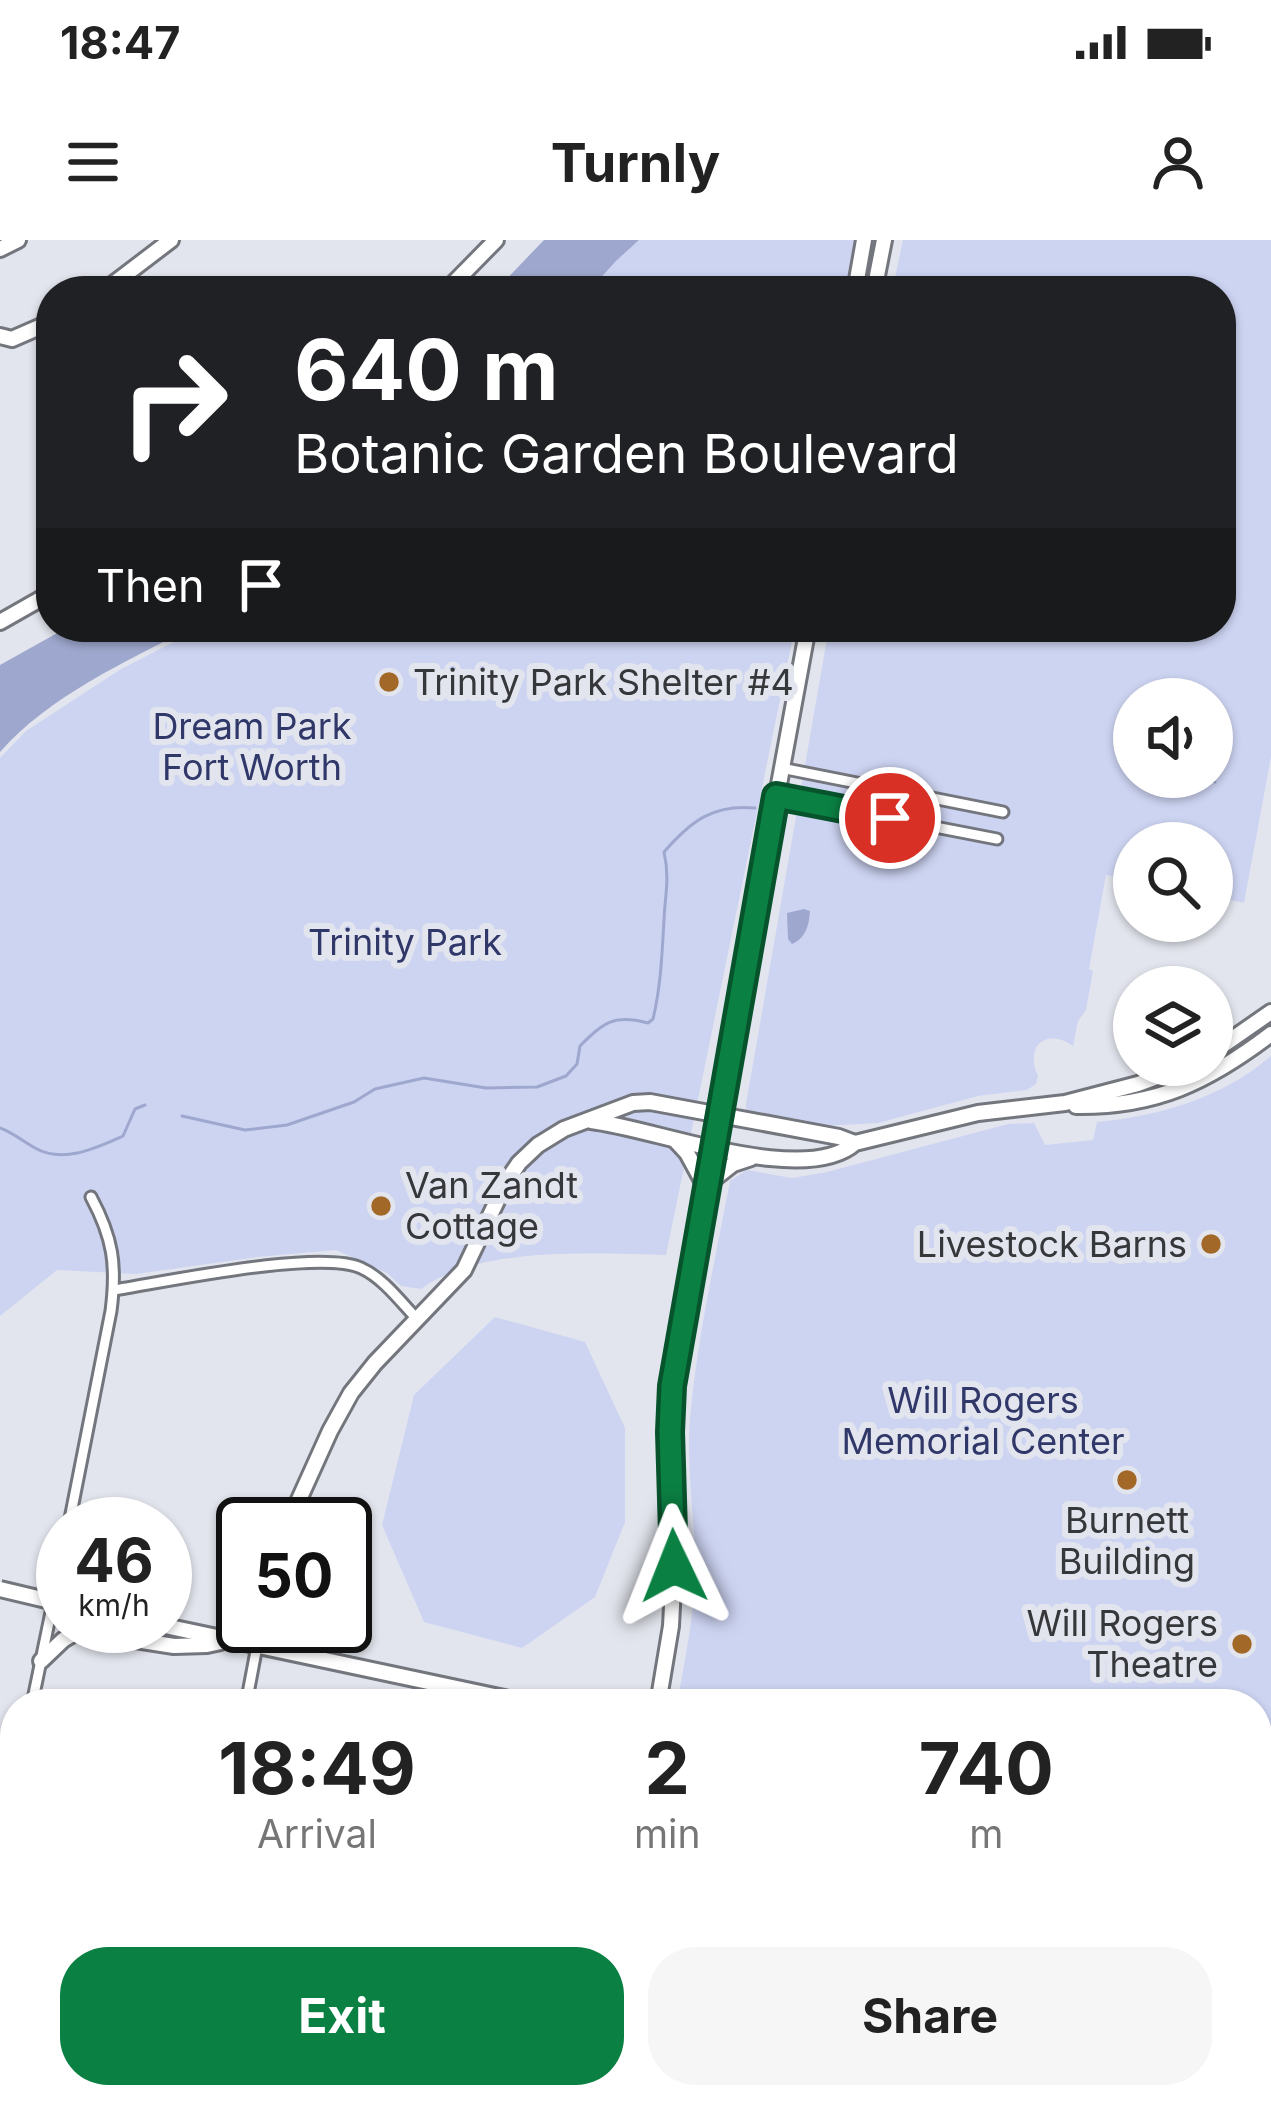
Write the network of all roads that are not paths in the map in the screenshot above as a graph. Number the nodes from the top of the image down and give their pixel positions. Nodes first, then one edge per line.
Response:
1 (171, 240) edge
2 (496, 240) edge
3 (864, 240) edge
4 (884, 240) edge
5 (124, 276) edge
6 (461, 276) edge
7 (858, 276) edge
8 (877, 276) edge
9 (36, 328) edge
10 (0, 336) edge
11 (36, 602) edge
12 (0, 622) edge
13 (805, 642) edge
14 (781, 768) junction
15 (776, 796) junction
16 (1003, 812) dead end
17 (997, 839) dead end
18 (1271, 1012) edge
19 (1271, 1034) edge
20 (1233, 1038) edge
21 (1127, 1086) edge
22 (1065, 1097) junction
23 (718, 1117) junction
24 (586, 1121) junction
25 (674, 1139) junction
26 (855, 1143) junction
27 (713, 1148) junction
28 (756, 1157) junction
29 (706, 1186) junction
30 (92, 1196) dead end
31 (113, 1290) junction
32 (416, 1318) junction
33 (74, 1497) edge
34 (300, 1497) edge
35 (0, 1589) edge
36 (36, 1598) edge
37 (216, 1643) edge
38 (43, 1653) edge
39 (256, 1653) edge
40 (310, 1653) edge
41 (41, 1661) junction
42 (35, 1689) edge
43 (249, 1689) edge
44 (434, 1689) edge
45 (660, 1689) edge

1 - 5 main road
2 - 6 main road
3 - 7 main road
4 - 8 main road
9 - 10 main road
11 - 12 main road
13 - 14 main road
14 - 15 main road
14 - 16 street
15 - 17 street
15 - 23 main road
18 - 20 main road
19 - 22 main road
21 - 22 main road
22 - 26 main road
23 - 24 main road
23 - 26 main road
23 - 27 main road
24 - 25 main road
24 - 32 main road
25 - 27 main road
25 - 29 main road
26 - 28 main road
27 - 28 main road
27 - 29 main road
28 - 29 main road
29 - 45 main road
30 - 31 street
31 - 32 street
31 - 33 street
32 - 34 main road
35 - 36 main road, bridge
37 - 41 main road
38 - 41 street
39 - 43 street
40 - 44 main road
41 - 42 street

